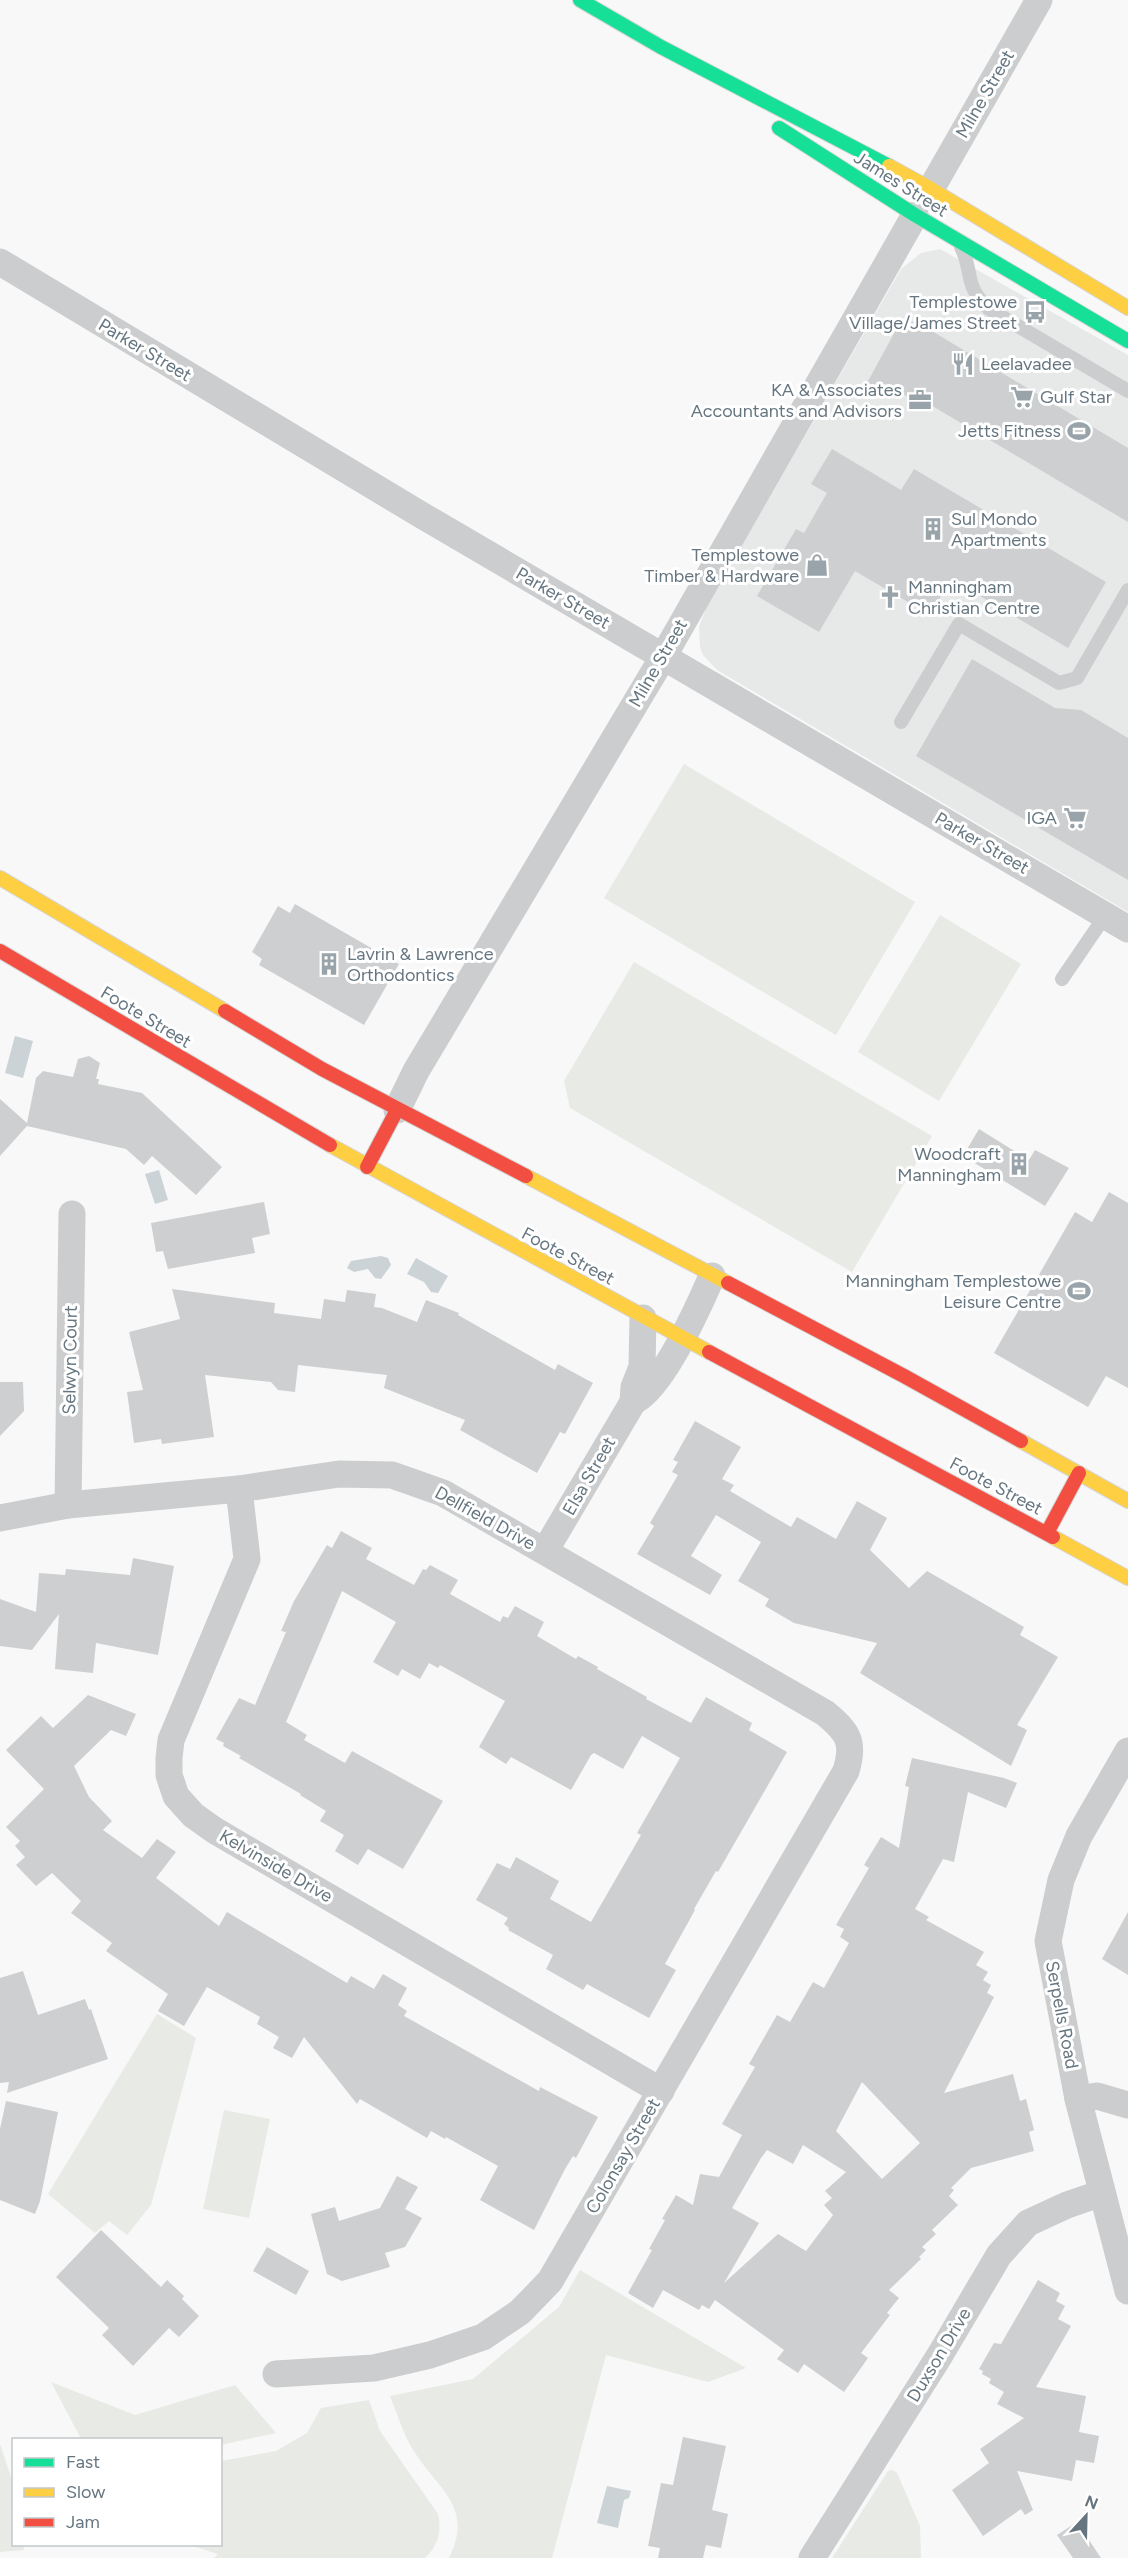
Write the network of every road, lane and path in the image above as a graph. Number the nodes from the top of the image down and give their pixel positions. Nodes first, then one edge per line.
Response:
1 (580, 0) edge
2 (1039, 0) edge
3 (661, 48) junction
4 (923, 202) junction
5 (958, 240) junction
6 (0, 262) edge
7 (1128, 308) edge
8 (1128, 341) edge
9 (1128, 391) edge
10 (1128, 590) edge
11 (663, 657) junction
12 (901, 722) dead end
13 (0, 878) edge
14 (1105, 916) junction
15 (1128, 929) edge
16 (0, 951) edge
17 (1062, 979) dead end
18 (397, 1110) junction
19 (368, 1167) junction
20 (72, 1214) dead end
21 (712, 1276) junction
22 (643, 1318) junction
23 (683, 1339) junction
24 (633, 1401) junction
25 (1079, 1473) junction
26 (239, 1489) junction
27 (1128, 1501) edge
28 (68, 1505) junction
29 (0, 1518) edge
30 (1047, 1533) junction
31 (545, 1551) junction
32 (1128, 1578) edge
33 (1128, 1751) edge
34 (846, 1771) joint
35 (661, 2091) junction
36 (1077, 2099) junction
37 (1128, 2105) edge
38 (1102, 2193) junction
39 (1128, 2291) edge
40 (276, 2374) dead end
41 (812, 2558) edge

1 - 3 main road, James Street
2 - 4 street, Milne Street
3 - 4 main road, James Street
3 - 4 main road, James Street
4 - 5 main road, James Street
4 - 7 main road, James Street
4 - 11 street, Milne Street
5 - 8 main road, James Street
5 - 9 lane
6 - 11 street, Parker Street
10 - 12 lane
11 - 14 street, Parker Street
11 - 18 street, Milne Street
13 - 18 main road
14 - 15 street, Parker Street
14 - 17 lane
16 - 19 main road, Foote Street
18 - 19 main road
18 - 21 main road
19 - 22 main road, Foote Street
20 - 28 street, Selwyn Court
21 - 23 street, Elsa Street
21 - 25 main road
22 - 23 main road, Foote Street
22 - 24 street, Elsa Street
23 - 24 street, Elsa Street
23 - 30 main road, Foote Street
24 - 31 street, Elsa Street
25 - 27 main road
25 - 30 main road
26 - 28 street, Dellfield Drive
26 - 31 street, Dellfield Drive
26 - 35 street, Kelvinside Drive
28 - 29 street, Dellfield Drive
30 - 32 main road, Foote Street
31 - 34 street, Dellfield Drive
33 - 36 street, Serpells Road
34 - 35 street, Colonsay Street
35 - 40 street, Colonsay Street
36 - 37 street
36 - 38 street, Serpells Road
38 - 39 street, Serpells Road
38 - 41 street, Duxson Drive

